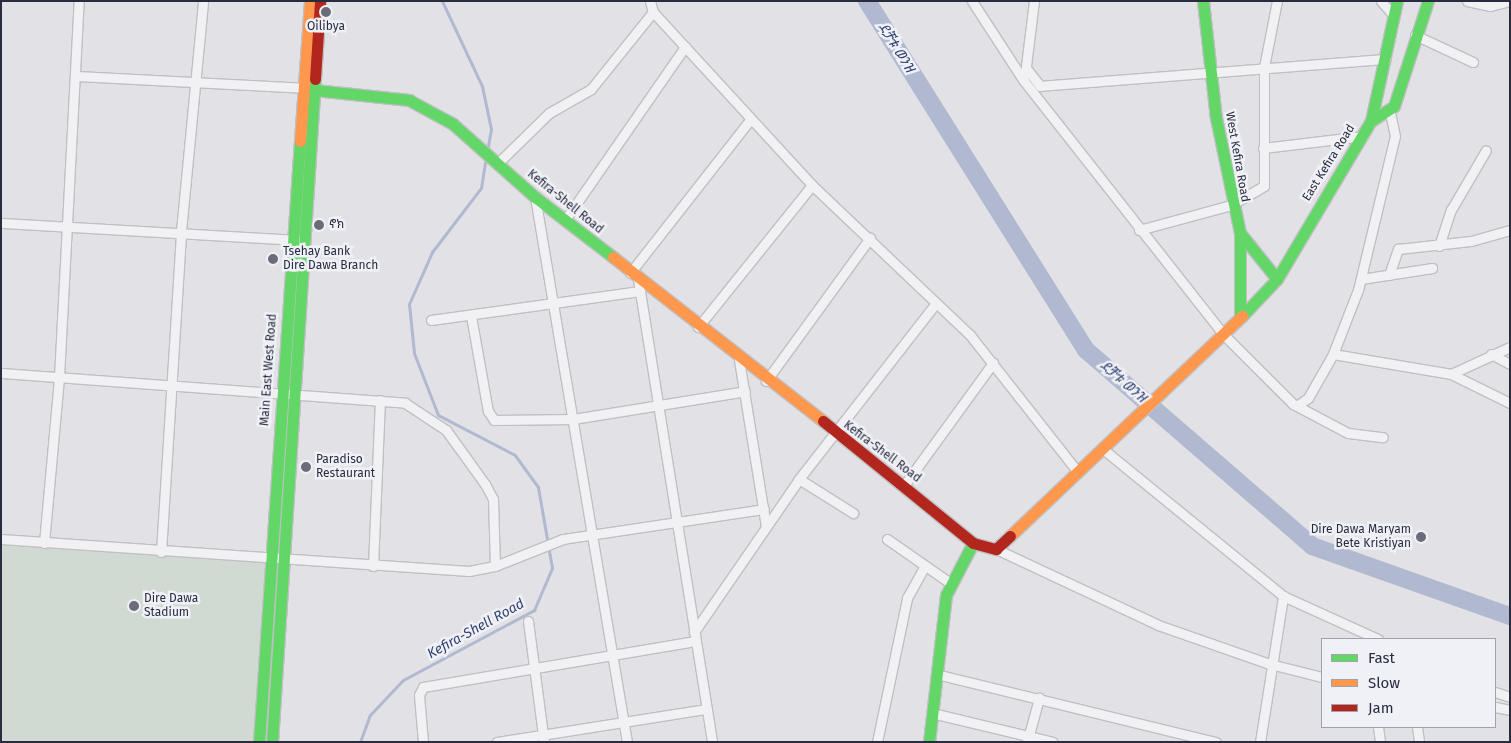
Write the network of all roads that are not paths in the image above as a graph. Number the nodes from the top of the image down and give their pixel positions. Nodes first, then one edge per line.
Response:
1 (79, 1) edge
2 (203, 1) edge
3 (310, 1) edge
4 (320, 1) edge
5 (650, 1) edge
6 (972, 1) edge
7 (1034, 1) edge
8 (1203, 1) edge
9 (1277, 1) edge
10 (1381, 1) edge
11 (1397, 1) edge
12 (1428, 1) edge
13 (1467, 1) edge
14 (1510, 1) edge
15 (653, 12) junction
16 (1394, 16) junction
17 (313, 30) junction
18 (1415, 35) junction
19 (685, 46) junction
20 (1386, 59) junction
21 (1473, 62) dead end
22 (1264, 67) junction
23 (1026, 68) junction
24 (1210, 74) junction
25 (77, 76) junction
26 (194, 79) junction
27 (1024, 81) junction
28 (304, 88) junction
29 (316, 90) junction
30 (1390, 112) junction
31 (750, 120) junction
32 (1371, 121) junction
33 (1363, 136) junction
34 (1263, 148) junction
35 (1486, 150) dead end
36 (495, 161) junction
37 (812, 185) junction
38 (535, 196) junction
39 (1231, 205) junction
40 (565, 220) junction
41 (1, 223) edge
42 (64, 228) junction
43 (1139, 230) junction
44 (1510, 230) edge
45 (181, 231) junction
46 (1240, 233) junction
47 (870, 238) junction
48 (298, 240) junction
49 (1439, 246) junction
50 (1432, 268) dead end
51 (1389, 275) junction
52 (634, 276) junction
53 (1361, 279) junction
54 (1277, 280) junction
55 (640, 291) junction
56 (553, 302) junction
57 (935, 304) junction
58 (471, 316) junction
59 (1240, 317) junction
60 (431, 320) dead end
61 (698, 327) junction
62 (1224, 335) junction
63 (1508, 346) edge
64 (1333, 354) junction
65 (1492, 354) junction
66 (740, 360) junction
67 (994, 363) junction
68 (1510, 364) edge
69 (1, 373) edge
70 (1451, 374) junction
71 (59, 377) junction
72 (766, 380) junction
73 (172, 384) junction
74 (281, 391) junction
75 (745, 391) junction
76 (295, 392) junction
77 (380, 400) junction
78 (657, 403) junction
79 (1510, 403) edge
80 (1298, 405) junction
81 (573, 419) junction
82 (835, 434) junction
83 (1383, 437) dead end
84 (1103, 449) junction
85 (1078, 472) junction
86 (799, 479) junction
87 (905, 484) junction
88 (764, 509) junction
89 (853, 513) dead end
90 (676, 522) junction
91 (766, 526) junction
92 (593, 535) junction
93 (1, 539) edge
94 (887, 539) dead end
95 (44, 543) junction
96 (973, 543) junction
97 (996, 550) junction
98 (162, 552) junction
99 (270, 556) junction
100 (284, 557) junction
101 (374, 566) junction
102 (495, 566) junction
103 (925, 566) junction
104 (950, 583) junction
105 (1283, 596) junction
106 (528, 621) dead end
107 (694, 636) junction
108 (1376, 638) edge
109 (612, 655) junction
110 (264, 657) junction
111 (277, 658) junction
112 (1270, 664) junction
113 (532, 669) junction
114 (936, 674) junction
115 (1321, 677) edge
116 (1496, 692) edge
117 (1510, 697) edge
118 (1039, 698) junction
119 (1496, 707) edge
120 (706, 708) junction
121 (1510, 710) edge
122 (932, 713) junction
123 (624, 722) junction
124 (1378, 728) edge
125 (1417, 728) edge
126 (544, 738) edge
127 (1028, 739) edge
128 (259, 742) edge
129 (272, 742) edge
130 (423, 742) edge
131 (497, 742) edge
132 (627, 742) edge
133 (712, 742) edge
134 (877, 742) edge
135 (929, 742) edge
136 (1053, 742) edge
137 (1216, 742) edge
138 (1260, 742) edge
139 (1380, 742) edge
140 (1419, 742) edge

1 - 25 street
2 - 26 street
3 - 17 main road, Main East West Road
4 - 17 main road, Main East West Road
5 - 15 street
6 - 27 street
7 - 23 street
8 - 24 main road, West Kefira Road
9 - 22 street
10 - 16 street
11 - 16 main road, East Kefira Road
12 - 18 main road
13 - 14 street
15 - 19 street
15 - 36 street
16 - 20 main road, East Kefira Road
17 - 28 main road, Main East West Road
17 - 29 main road, Main East West Road
18 - 21 street
18 - 30 main road
19 - 31 street
19 - 40 street
20 - 22 street
20 - 32 main road, East Kefira Road
22 - 24 street
22 - 34 street
23 - 24 street
23 - 27 street
24 - 39 main road, West Kefira Road
25 - 26 street
25 - 42 street
26 - 28 street
26 - 45 street
27 - 43 street
28 - 29 main road
28 - 48 main road, Main East West Road
29 - 36 main road, Kefira-Shell Road
29 - 48 main road, Main East West Road
30 - 32 main road
30 - 53 street
31 - 37 street
31 - 52 street
32 - 33 main road, East Kefira Road
33 - 34 street
33 - 54 main road, East Kefira Road
34 - 39 street
35 - 49 street
36 - 38 main road, Kefira-Shell Road
37 - 47 street
37 - 61 street
38 - 40 main road, Kefira-Shell Road
38 - 56 street
39 - 43 street
39 - 46 main road, West Kefira Road
40 - 52 main road, Kefira-Shell Road
41 - 42 street
42 - 45 street
42 - 71 street
43 - 62 street
44 - 49 street
45 - 48 street
45 - 73 street
46 - 54 main road
46 - 59 main road, West Kefira Road
47 - 57 street
47 - 72 street
48 - 74 main road, Main East West Road
48 - 76 main road, Main East West Road
49 - 51 street
50 - 51 street
51 - 53 street
52 - 55 street
52 - 61 main road, Kefira-Shell Road
53 - 64 street
54 - 59 main road, East Kefira Road
55 - 56 street
55 - 78 street
56 - 58 street
56 - 81 street
57 - 67 street
57 - 82 street
58 - 60 street
58 - 81 street
59 - 62 main road
61 - 66 main road, Kefira-Shell Road
62 - 80 street
62 - 84 main road
63 - 65 street
64 - 70 street
64 - 80 street
65 - 68 street
65 - 70 street
66 - 72 main road, Kefira-Shell Road
66 - 75 street
67 - 85 street
67 - 87 street
69 - 71 street
70 - 79 street
71 - 73 street
71 - 95 street
72 - 82 main road, Kefira-Shell Road
73 - 74 street
73 - 98 street
74 - 76 street
74 - 99 main road, Main East West Road
75 - 78 street
75 - 88 street
76 - 77 street
76 - 100 main road, Main East West Road
77 - 101 street
77 - 102 street
78 - 81 street
78 - 90 street
80 - 83 street
81 - 92 street
82 - 86 street
82 - 87 main road, Kefira-Shell Road
84 - 85 main road
84 - 105 street
85 - 97 main road
86 - 89 street
86 - 91 street
87 - 96 main road, Kefira-Shell Road
88 - 90 street
88 - 91 street
90 - 92 street
90 - 107 street
91 - 107 street
92 - 102 street
92 - 109 street
93 - 95 street
94 - 103 street
95 - 98 street
96 - 97 main road, Kefira-Shell Road
96 - 104 main road
97 - 112 street
98 - 99 street
99 - 100 street
99 - 110 main road, Main East West Road
100 - 101 street
100 - 111 main road, Main East West Road
101 - 102 street
103 - 104 street
103 - 134 street
104 - 114 main road
105 - 108 street
105 - 112 street
106 - 113 street
107 - 109 street
107 - 120 street
109 - 113 street
109 - 123 street
110 - 111 main road
110 - 128 main road, Main East West Road
111 - 129 main road, Main East West Road
112 - 115 street
112 - 138 street
113 - 126 street
113 - 130 street
114 - 118 street
114 - 122 main road
116 - 117 street
118 - 127 street
118 - 137 street
119 - 121 street
120 - 123 street
120 - 133 street
122 - 127 street
122 - 135 main road
123 - 126 street
123 - 132 street
124 - 139 street
125 - 140 street
126 - 131 street
127 - 136 street

